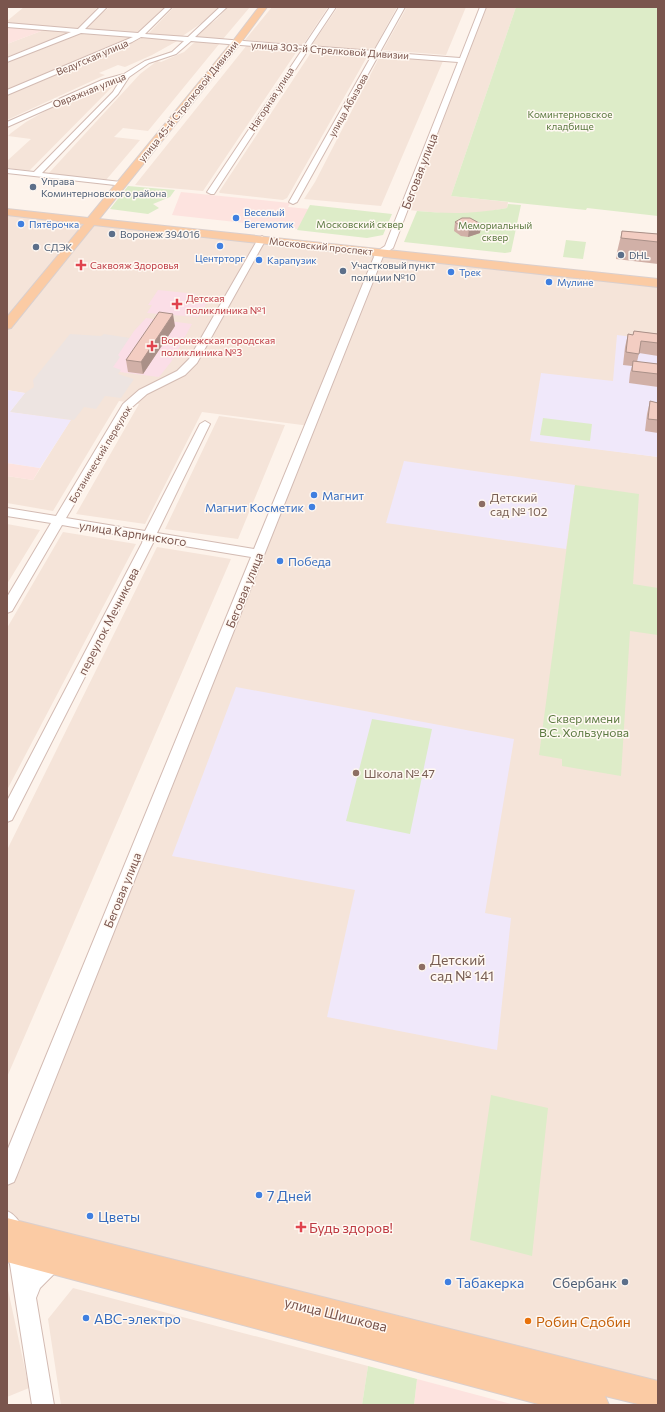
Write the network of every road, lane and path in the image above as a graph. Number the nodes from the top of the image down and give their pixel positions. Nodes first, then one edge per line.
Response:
1 (104, 7) edge
2 (169, 7) edge
3 (224, 7) edge
4 (263, 7) edge
5 (333, 7) edge
6 (402, 7) edge
7 (483, 7) edge
8 (7, 25) edge
9 (79, 31) junction
10 (140, 36) junction
11 (188, 39) junction
12 (236, 43) junction
13 (305, 48) junction
14 (377, 53) junction
15 (7, 60) edge
16 (462, 60) junction
17 (126, 76) junction
18 (7, 93) edge
19 (7, 125) edge
20 (7, 171) edge
21 (37, 174) junction
22 (121, 184) junction
23 (211, 192) dead end
24 (293, 202) dead end
25 (7, 206) edge
26 (7, 212) edge
27 (93, 219) junction
28 (262, 239) junction
29 (384, 250) junction
30 (658, 277) edge
31 (658, 283) edge
32 (7, 325) edge
33 (205, 424) dead end
34 (7, 512) edge
35 (60, 521) junction
36 (149, 536) junction
37 (258, 554) junction
38 (7, 608) edge
39 (7, 816) edge
40 (7, 1175) edge
41 (11, 1237) edge
42 (52, 1262) junction
43 (26, 1299) junction
44 (658, 1395) edge
45 (43, 1405) edge
46 (595, 1405) edge

1 - 9 street
2 - 10 street, Ведугская улица
3 - 11 street, Овражная улица
4 - 12 main road, улица 45-й Стрелковой Дивизии
5 - 13 street, Нагорная улица
6 - 14 street, улица Абызова
7 - 16 street, Беговая улица
8 - 9 street, улица 303-й Стрелковой Дивизии
9 - 10 street, улица 303-й Стрелковой Дивизии
9 - 15 street
10 - 11 street, улица 303-й Стрелковой Дивизии
10 - 18 street, Ведугская улица
11 - 12 street, улица 303-й Стрелковой Дивизии
11 - 17 street, Овражная улица
12 - 13 street, улица 303-й Стрелковой Дивизии
12 - 22 main road, улица 45-й Стрелковой Дивизии
13 - 14 street, улица 303-й Стрелковой Дивизии
13 - 23 street, Нагорная улица
14 - 16 street, улица 303-й Стрелковой Дивизии
14 - 24 street, улица Абызова
16 - 29 street, Беговая улица
17 - 19 street, Овражная улица
17 - 21 street
20 - 21 street
21 - 22 street
22 - 27 main road, улица 45-й Стрелковой Дивизии
25 - 27 main road, Московский проспект
26 - 27 main road, Московский проспект
27 - 28 main road, Московский проспект
27 - 29 main road, Московский проспект
27 - 32 main road, улица 45-й Стрелковой Дивизии
28 - 29 main road, Московский проспект
28 - 35 street, Ботанический переулок
29 - 30 main road, Московский проспект
29 - 31 main road, Московский проспект
29 - 37 street, Беговая улица
33 - 36 street, переулок Мечникова
34 - 35 street, улица Карпинского
35 - 36 street, улица Карпинского
35 - 38 street, Ботанический переулок
36 - 37 street, улица Карпинского
36 - 39 street, переулок Мечникова
37 - 40 street, Беговая улица
41 - 42 main road, улица Шишкова
41 - 43 street
41 - 44 main road, улица Шишкова
42 - 43 street
42 - 46 main road, улица Шишкова
43 - 45 street

